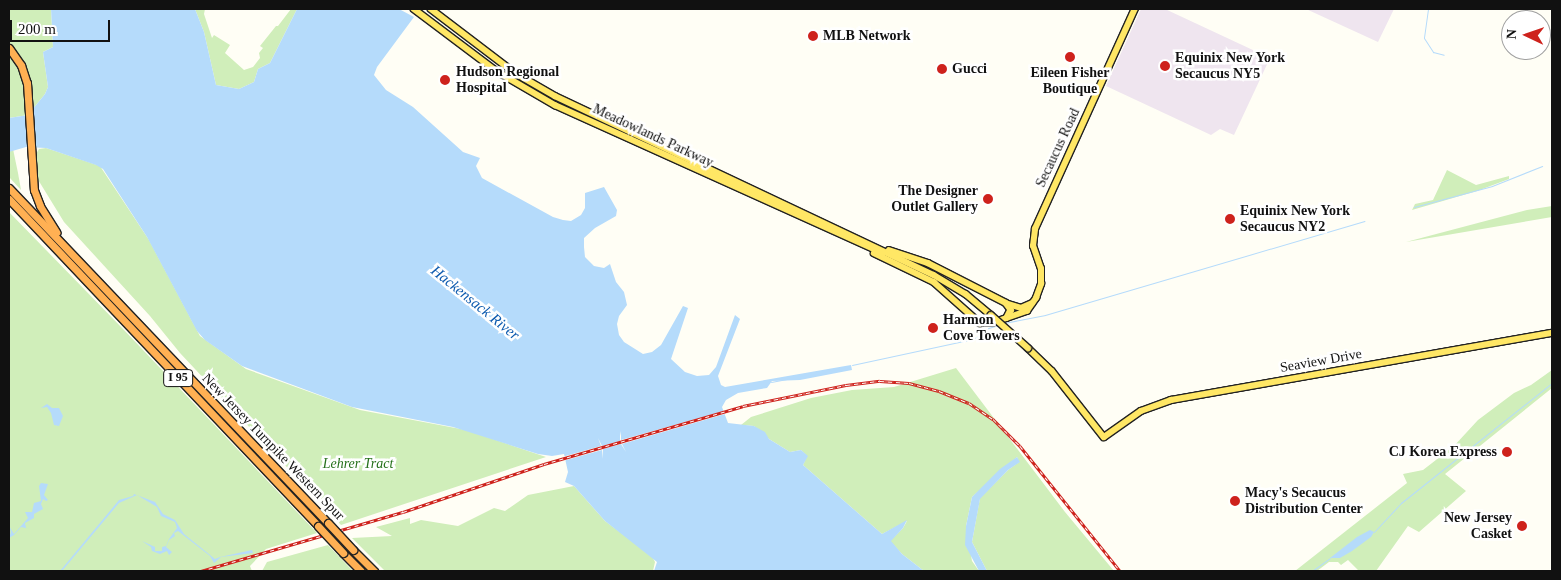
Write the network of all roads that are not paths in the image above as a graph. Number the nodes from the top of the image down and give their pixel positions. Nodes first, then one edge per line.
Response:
1 (414, 9) edge
2 (431, 9) edge
3 (1135, 9) edge
4 (9, 48) edge
5 (9, 188) edge
6 (9, 199) edge
7 (9, 204) edge
8 (38, 230) junction
9 (846, 238) junction
10 (877, 246) junction
11 (898, 258) junction
12 (91, 274) junction
13 (1034, 301) junction
14 (1006, 303) junction
15 (1006, 318) junction
16 (1552, 333) edge
17 (1104, 438) joint
18 (361, 571) edge
19 (374, 571) edge

1 - 9 main road, Meadowlands Parkway
2 - 10 main road, Meadowlands Parkway
3 - 13 main road, Secaucus Road
4 - 12 highway
5 - 12 highway, New Jersey Turnpike Western Spur / I 95
6 - 8 highway, New Jersey Turnpike Western Spur / I 95
7 - 8 highway
8 - 18 highway, New Jersey Turnpike Western Spur / I 95, bridge
9 - 11 main road, Meadowlands Parkway
9 - 15 main road
10 - 11 main road, Meadowlands Parkway
10 - 14 main road
11 - 17 main road, Meadowlands Parkway, bridge
12 - 19 highway, New Jersey Turnpike Western Spur / I 95, bridge
13 - 14 main road
13 - 15 main road
14 - 15 main road
16 - 17 main road, Seaview Drive

